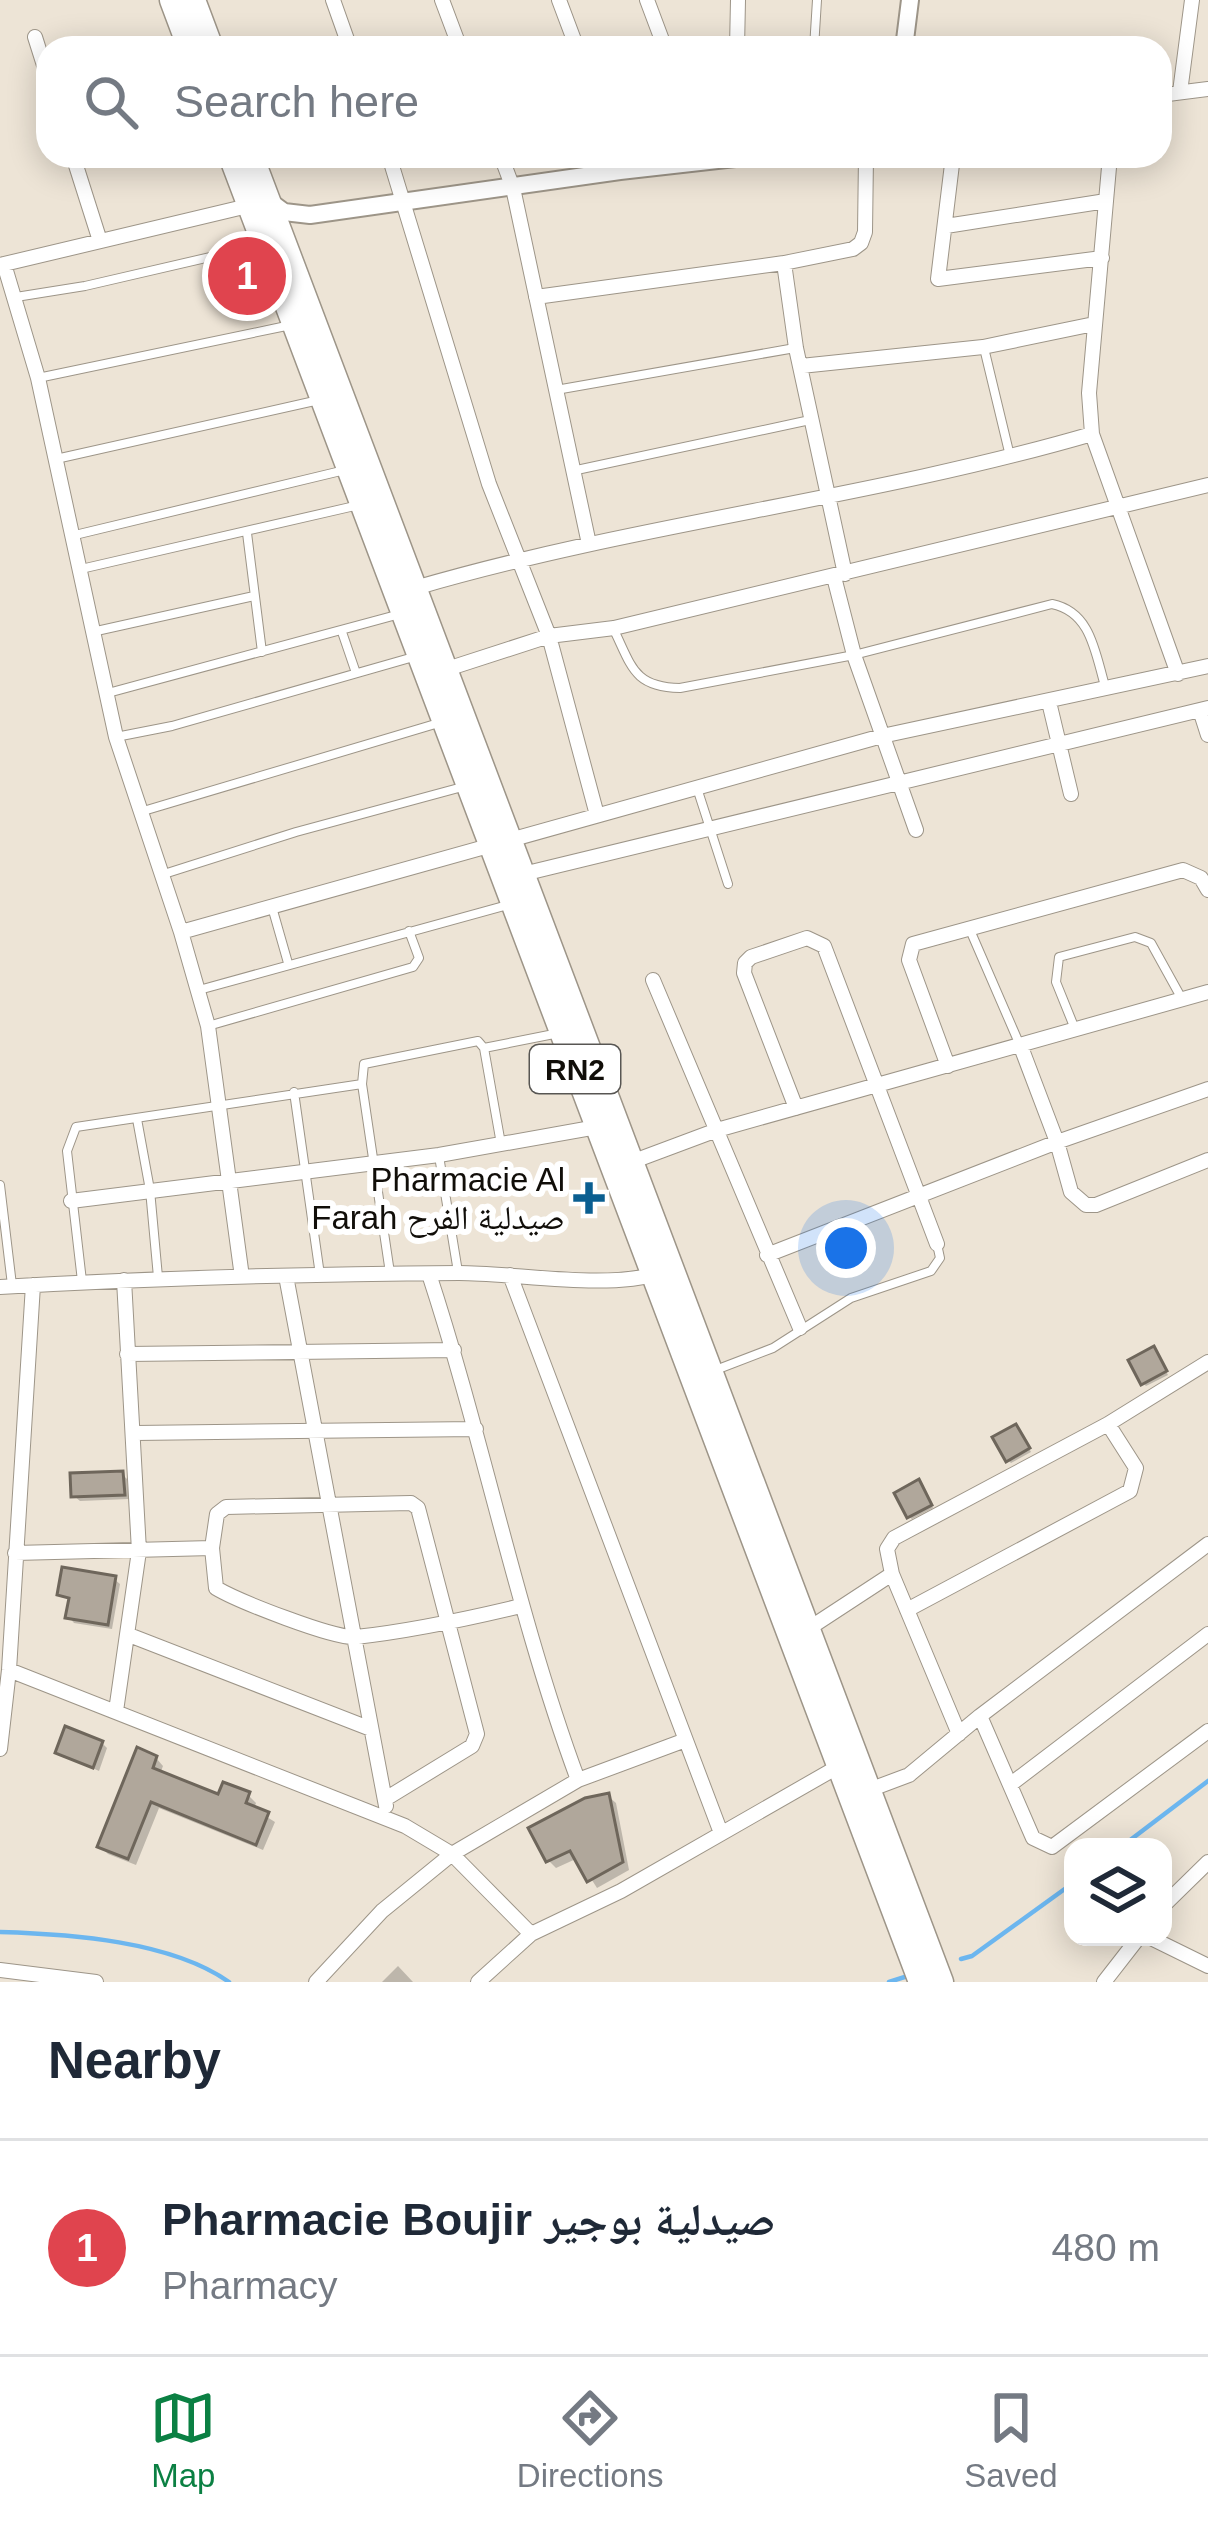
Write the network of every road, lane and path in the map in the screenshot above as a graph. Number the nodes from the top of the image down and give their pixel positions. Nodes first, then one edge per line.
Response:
1 (172, 0) edge
2 (193, 0) edge
3 (333, 0) edge
4 (442, 0) edge
5 (560, 0) edge
6 (647, 0) edge
7 (738, 0) edge
8 (817, 0) edge
9 (910, 0) edge
10 (1192, 0) edge
11 (186, 36) edge
12 (206, 36) edge
13 (346, 36) edge
14 (456, 36) edge
15 (573, 36) edge
16 (660, 36) edge
17 (737, 36) edge
18 (815, 36) edge
19 (906, 36) edge
20 (35, 37) dead end
21 (36, 40) edge
22 (1208, 89) edge
23 (1180, 92) junction
24 (1172, 93) edge
25 (77, 168) edge
26 (238, 168) edge
27 (253, 168) edge
28 (394, 168) edge
29 (506, 168) edge
30 (597, 168) edge
31 (866, 168) edge
32 (952, 168) edge
33 (1109, 168) edge
34 (513, 188) junction
35 (406, 201) junction
36 (1106, 201) junction
37 (259, 203) junction
38 (946, 226) junction
39 (100, 241) junction
40 (263, 244) junction
41 (1102, 258) junction
42 (784, 263) junction
43 (2, 264) edge
44 (16, 297) junction
45 (536, 297) junction
46 (293, 324) junction
47 (1094, 324) junction
48 (983, 347) junction
49 (796, 348) junction
50 (801, 366) junction
51 (38, 378) junction
52 (553, 391) junction
53 (320, 400) junction
54 (811, 420) junction
55 (1092, 434) junction
56 (1010, 458) junction
57 (56, 459) junction
58 (347, 470) junction
59 (572, 471) junction
60 (1208, 485) edge
61 (827, 498) junction
62 (361, 505) junction
63 (1117, 508) junction
64 (247, 533) junction
65 (75, 536) junction
66 (589, 544) junction
67 (517, 558) junction
68 (81, 569) junction
69 (840, 576) junction
70 (415, 588) junction
71 (254, 596) junction
72 (402, 614) junction
73 (614, 628) junction
74 (92, 632) junction
75 (342, 632) junction
76 (549, 635) junction
77 (262, 652) junction
78 (854, 655) junction
79 (430, 667) junction
80 (1207, 671) edge
81 (356, 673) junction
82 (1178, 674) junction
83 (1107, 689) junction
84 (106, 693) junction
85 (1048, 702) junction
86 (1204, 709) edge
87 (443, 722) junction
88 (1208, 735) edge
89 (882, 736) junction
90 (116, 737) junction
91 (1058, 745) junction
92 (899, 784) junction
93 (467, 785) junction
94 (696, 788) junction
95 (1071, 794) dead end
96 (140, 812) junction
97 (597, 815) junction
98 (710, 828) junction
99 (916, 830) dead end
100 (500, 842) junction
101 (160, 874) junction
102 (523, 874) junction
103 (728, 884) dead end
104 (1208, 890) edge
105 (513, 903) junction
106 (272, 907) junction
107 (969, 929) junction
108 (181, 932) junction
109 (409, 932) junction
110 (287, 963) junction
111 (653, 980) dead end
112 (199, 990) junction
113 (1205, 993) edge
114 (1182, 1000) junction
115 (1208, 1010) edge
116 (208, 1026) junction
117 (1076, 1031) junction
118 (561, 1033) junction
119 (1021, 1047) junction
120 (484, 1048) junction
121 (948, 1066) junction
122 (362, 1084) junction
123 (875, 1086) junction
124 (1208, 1089) edge
125 (294, 1092) junction
126 (217, 1105) junction
127 (796, 1108) junction
128 (137, 1119) junction
129 (597, 1127) junction
130 (717, 1130) junction
131 (1057, 1142) junction
132 (502, 1145) junction
133 (439, 1155) junction
134 (1208, 1160) edge
135 (374, 1161) junction
136 (622, 1166) junction
137 (304, 1171) junction
138 (228, 1180) junction
139 (0, 1185) edge
140 (150, 1190) junction
141 (921, 1194) junction
142 (71, 1201) junction
143 (937, 1244) joint
144 (767, 1255) junction
145 (662, 1272) junction
146 (458, 1273) junction
147 (390, 1274) junction
148 (429, 1274) junction
149 (510, 1274) junction
150 (320, 1275) junction
151 (286, 1276) junction
152 (158, 1277) junction
153 (242, 1277) junction
154 (124, 1280) junction
155 (82, 1282) junction
156 (33, 1285) junction
157 (6, 1287) edge
158 (800, 1328) junction
159 (454, 1350) junction
160 (299, 1352) junction
161 (127, 1354) junction
162 (1208, 1362) edge
163 (712, 1371) junction
164 (1108, 1424) junction
165 (476, 1429) junction
166 (315, 1430) junction
167 (135, 1433) junction
168 (331, 1504) junction
169 (1208, 1544) edge
170 (212, 1548) junction
171 (139, 1551) junction
172 (15, 1553) junction
173 (892, 1574) junction
174 (521, 1606) junction
175 (908, 1610) junction
176 (5, 1616) edge
177 (450, 1623) junction
178 (808, 1629) junction
179 (1208, 1634) edge
180 (129, 1635) junction
181 (354, 1637) junction
182 (9, 1670) junction
183 (116, 1711) junction
184 (980, 1716) junction
185 (371, 1729) junction
186 (1208, 1731) edge
187 (959, 1734) junction
188 (683, 1741) junction
189 (0, 1749) edge
190 (847, 1762) junction
191 (578, 1780) junction
192 (1011, 1784) junction
193 (869, 1790) junction
194 (387, 1798) junction
195 (385, 1816) junction
196 (721, 1833) junction
197 (452, 1854) junction
198 (1208, 1862) edge
199 (1201, 1876) edge
200 (1172, 1899) edge
201 (531, 1934) junction
202 (1132, 1946) edge
203 (1168, 1946) edge
204 (1208, 1966) edge
205 (0, 1970) edge
206 (96, 1982) edge
207 (316, 1982) edge
208 (478, 1982) edge
209 (921, 1982) edge
210 (941, 1982) edge
211 (1104, 1982) edge

1 - 11 highway
2 - 12 highway
3 - 13 street
4 - 14 street
5 - 15 street
6 - 16 street
7 - 17 street
8 - 18 lane
9 - 19 street
10 - 23 street
20 - 21 street
22 - 23 street
23 - 24 street
25 - 39 street
26 - 37 highway, RN2
27 - 37 highway, RN2
28 - 35 street
29 - 34 street
30 - 34 street
31 - 42 street
32 - 38 street
33 - 36 street
34 - 35 street
34 - 45 street
35 - 37 street
35 - 67 street
36 - 38 street
36 - 41 street
37 - 39 street
37 - 40 highway, RN2
37 - 70 highway, RN2
38 - 41 street
39 - 43 street
40 - 44 lane
40 - 46 highway, RN2
41 - 47 street
42 - 45 street
42 - 49 street
43 - 44 street
44 - 51 street
45 - 52 street
46 - 51 lane
46 - 53 highway, RN2
47 - 48 street
47 - 55 street
48 - 50 street
48 - 56 lane
49 - 50 street
49 - 52 lane
50 - 54 street
51 - 57 street
52 - 59 street
53 - 57 lane
53 - 58 highway, RN2
54 - 59 lane
54 - 61 street
55 - 56 street
55 - 63 street
56 - 61 street
57 - 65 street
58 - 62 highway, RN2
58 - 65 lane
59 - 66 street
60 - 63 street
61 - 66 street
61 - 69 street
62 - 64 lane
62 - 72 highway, RN2
63 - 69 street
63 - 82 street
64 - 68 lane
64 - 71 lane
65 - 68 street
66 - 67 street
67 - 70 street
67 - 76 street
68 - 74 street
69 - 73 street
69 - 78 street
70 - 79 highway, RN2
71 - 74 lane
71 - 77 lane
72 - 75 lane
72 - 79 highway, RN2
73 - 76 street
73 - 78 lane
74 - 84 street
75 - 77 lane
75 - 81 lane
76 - 79 street
76 - 97 street
77 - 84 lane
78 - 83 lane
78 - 89 street
79 - 81 lane
79 - 87 highway, RN2
79 - 100 highway, RN2
80 - 82 street
81 - 90 lane
82 - 83 street
83 - 85 street
84 - 90 street
85 - 89 street
85 - 91 street
86 - 88 street
86 - 91 street
87 - 93 highway, RN2
87 - 96 lane
89 - 92 street
89 - 94 street
90 - 96 street
91 - 92 street
91 - 95 street
92 - 98 street
92 - 99 street
93 - 100 highway, RN2
93 - 101 lane
94 - 97 street
94 - 98 lane
96 - 101 street
97 - 100 street
98 - 102 street
98 - 103 lane
100 - 102 highway, RN2
100 - 105 highway, RN2
100 - 106 street
101 - 108 street
102 - 136 highway, RN2
104 - 107 street
105 - 109 lane
105 - 118 highway, RN2
106 - 108 street
106 - 110 lane
107 - 119 lane
107 - 121 street
108 - 112 street
109 - 110 lane
109 - 116 lane
110 - 112 lane
111 - 130 street
112 - 116 street
113 - 114 street
113 - 115 street
114 - 117 street
114 - 117 lane
116 - 126 street
117 - 119 street
118 - 120 lane
118 - 129 highway, RN2
119 - 121 street
119 - 131 street
120 - 122 lane
120 - 132 lane
121 - 123 street
122 - 125 lane
122 - 135 lane
123 - 127 street
123 - 127 street
123 - 141 street
124 - 131 street
125 - 126 lane
125 - 137 lane
126 - 128 lane
126 - 138 street
127 - 130 street
128 - 140 lane
128 - 142 lane
129 - 132 street
129 - 136 highway, RN2
130 - 136 street
130 - 144 street
131 - 134 street
131 - 141 street
132 - 133 street
133 - 135 street
133 - 146 lane
135 - 137 street
135 - 147 lane
136 - 145 highway, RN2
137 - 138 street
137 - 150 lane
138 - 140 street
138 - 153 street
139 - 157 lane
140 - 142 street
140 - 152 lane
141 - 143 street
141 - 144 street
142 - 155 lane
143 - 158 lane
144 - 158 street
145 - 149 street
145 - 163 highway, RN2
145 - 190 highway, RN2
146 - 148 street
146 - 149 street
147 - 148 street
147 - 150 street
148 - 159 street
149 - 188 street
150 - 151 street
151 - 153 street
151 - 160 street
152 - 153 street
152 - 154 street
154 - 155 street
154 - 161 street
155 - 156 street
156 - 157 street
156 - 172 street
158 - 163 lane
159 - 160 street
159 - 165 street
160 - 161 street
160 - 166 street
161 - 167 street
162 - 164 street
163 - 178 highway, RN2
164 - 173 street
164 - 175 street
165 - 166 street
165 - 174 street
166 - 167 street
166 - 168 street
167 - 171 street
168 - 170 street
168 - 177 street
168 - 181 street
169 - 184 street
170 - 171 street
170 - 181 street
171 - 172 street
171 - 180 street
172 - 176 street
173 - 175 street
173 - 178 street
174 - 177 street
174 - 191 street
175 - 187 street
176 - 182 street
177 - 181 street
177 - 194 street
178 - 190 highway, RN2
179 - 192 street
180 - 183 street
180 - 185 street
181 - 185 street
182 - 183 street
182 - 189 street
183 - 195 street
184 - 187 street
184 - 192 street
185 - 194 street
186 - 192 street
187 - 193 street
188 - 191 street
188 - 196 street
190 - 193 highway, RN2
190 - 196 street
190 - 209 highway, RN2
191 - 197 street
193 - 210 highway, RN2
194 - 195 street
195 - 197 street
196 - 201 street
197 - 201 street
197 - 207 street
198 - 199 street
199 - 200 street
201 - 208 street
202 - 211 street
203 - 204 street
205 - 206 street

